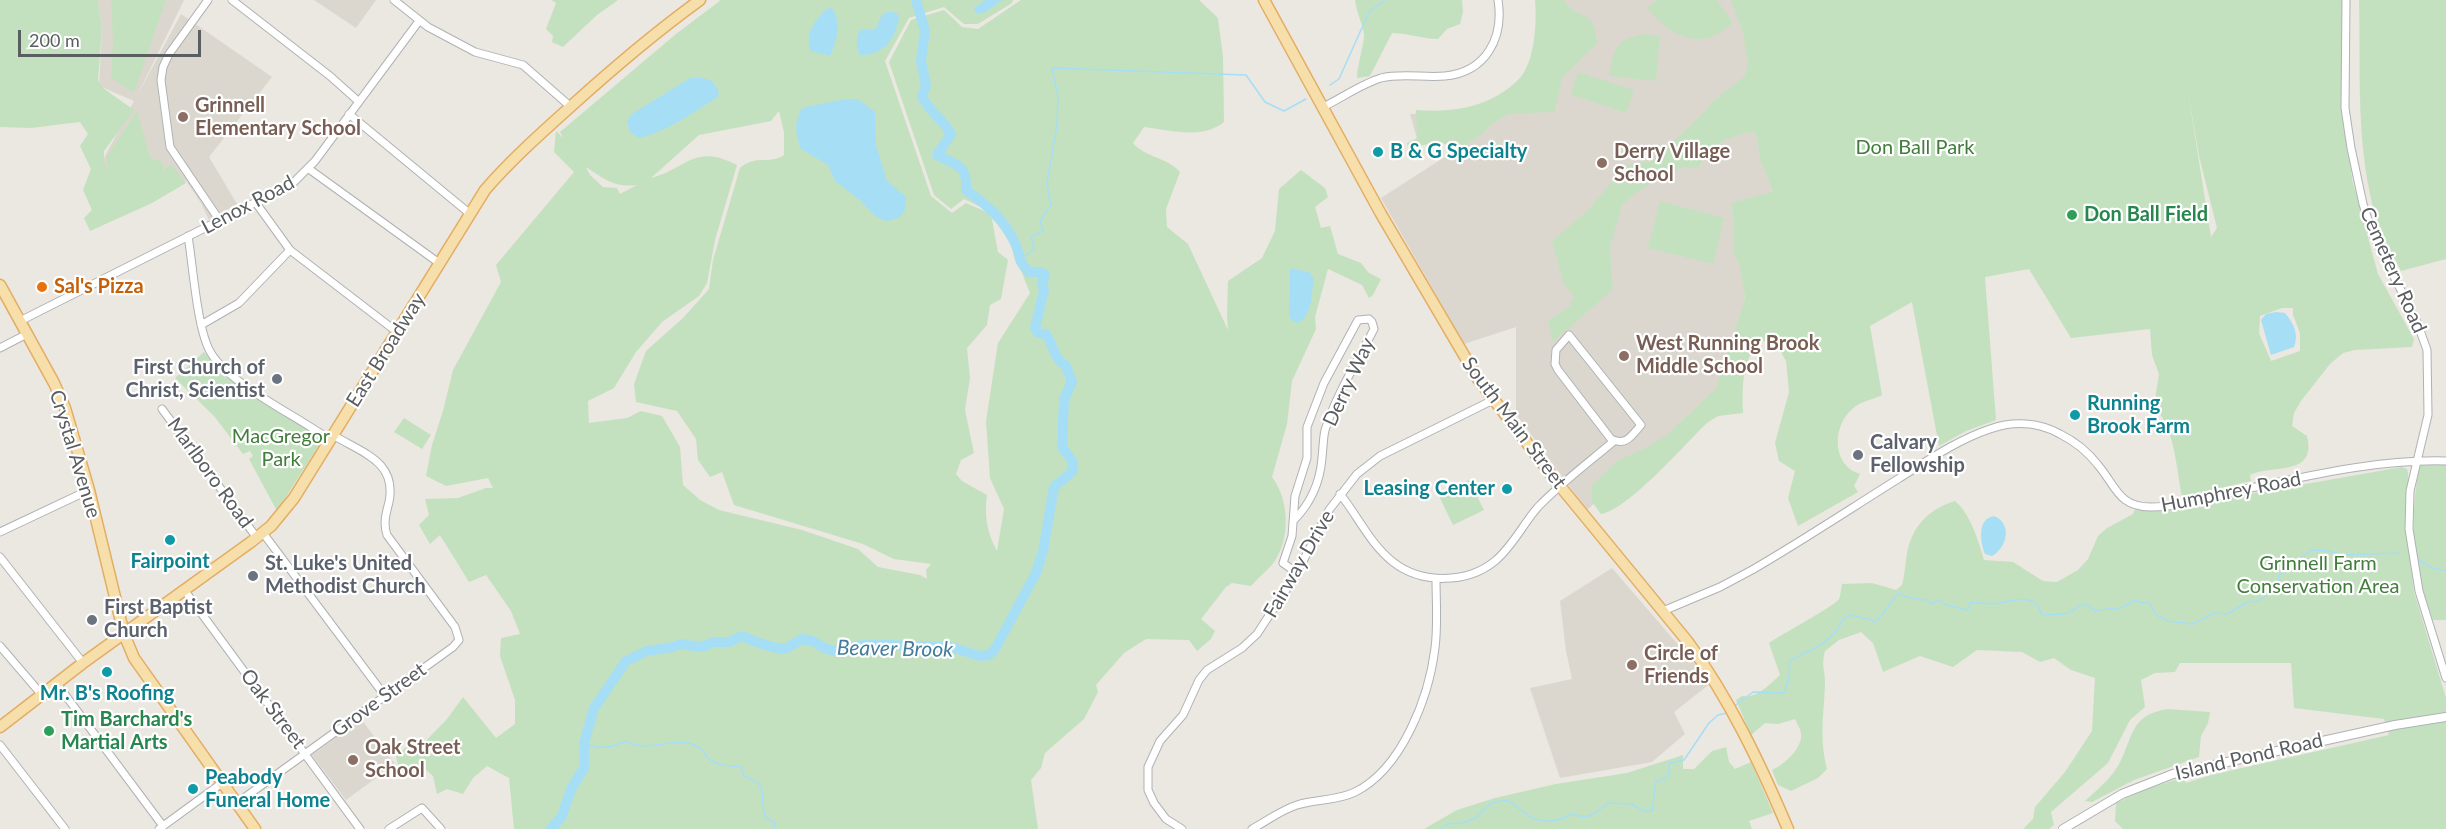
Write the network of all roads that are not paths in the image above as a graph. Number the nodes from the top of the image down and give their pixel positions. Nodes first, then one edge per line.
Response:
1 (208, 0) edge
2 (232, 0) edge
3 (394, 0) edge
4 (700, 0) edge
5 (1264, 0) edge
6 (1498, 0) edge
7 (2346, 0) edge
8 (419, 21) junction
9 (358, 100) junction
10 (571, 107) junction
11 (1323, 107) junction
12 (349, 114) junction
13 (309, 169) junction
14 (256, 203) junction
15 (469, 213) junction
16 (220, 221) junction
17 (188, 236) junction
18 (290, 250) junction
19 (439, 264) junction
20 (0, 285) edge
21 (20, 321) junction
22 (201, 325) junction
23 (397, 332) junction
24 (27, 334) junction
25 (0, 348) edge
26 (1493, 400) junction
27 (162, 409) dead end
28 (332, 437) junction
29 (1614, 441) junction
30 (2417, 460) junction
31 (2446, 461) edge
32 (1560, 486) junction
33 (89, 490) junction
34 (1340, 494) junction
35 (1294, 520) junction
36 (0, 532) edge
37 (260, 535) junction
38 (0, 557) edge
39 (1297, 573) junction
40 (1436, 579) junction
41 (185, 591) junction
42 (1663, 611) junction
43 (124, 634) junction
44 (0, 646) edge
45 (83, 663) junction
46 (2446, 678) edge
47 (57, 684) junction
48 (42, 695) junction
49 (385, 696) junction
50 (2446, 717) edge
51 (0, 727) edge
52 (0, 745) edge
53 (306, 754) junction
54 (222, 783) junction
55 (237, 803) junction
56 (161, 828) edge
57 (65, 829) edge
58 (255, 829) edge
59 (360, 829) edge
60 (389, 829) edge
61 (441, 829) edge
62 (1182, 829) edge
63 (1252, 829) edge
64 (1788, 829) edge
65 (2063, 829) edge

1 - 16 street
2 - 9 street
3 - 8 street
4 - 10 main road, East Broadway
5 - 11 main road, South Main Street
6 - 11 street
7 - 30 street, Cemetery Road
8 - 9 street, Lenox Road
8 - 10 street
9 - 12 street, Lenox Road
10 - 15 main road, East Broadway
11 - 26 main road, South Main Street
12 - 13 street, Lenox Road
12 - 15 street
13 - 14 street, Lenox Road
13 - 19 street
14 - 16 street, Lenox Road
14 - 18 street
15 - 19 main road, East Broadway
16 - 17 street, Lenox Road
17 - 21 street, Lenox Road
17 - 22 street
18 - 22 street
18 - 23 street
19 - 23 main road, East Broadway
20 - 21 main road, Crystal Avenue
21 - 24 main road, Crystal Avenue
22 - 28 street
23 - 28 main road, East Broadway
24 - 25 street
24 - 33 main road, Crystal Avenue
26 - 32 main road, South Main Street
26 - 34 street, Fairway Drive
27 - 37 street, Marlboro Road
28 - 37 main road, East Broadway
28 - 49 street, Grove Street
29 - 29 street
29 - 32 street
30 - 31 street, Humphrey Road
30 - 42 street, Humphrey Road
30 - 46 street, Cemetery Road
32 - 40 street
32 - 42 main road, South Main Street
33 - 36 street
33 - 43 main road, Crystal Avenue
34 - 39 street, Fairway Drive
34 - 40 street
35 - 35 street, Derry Way
35 - 39 street, Derry Way
37 - 41 main road, East Broadway
37 - 49 street, Marlboro Road
38 - 45 street
39 - 62 street, Fairway Drive
40 - 63 street
41 - 43 main road, East Broadway
41 - 53 street, Oak Street
42 - 64 main road, South Main Street
43 - 45 main road, East Broadway
43 - 54 main road, Crystal Avenue
44 - 48 street
45 - 47 main road, East Broadway
47 - 48 main road, East Broadway
47 - 56 street
48 - 51 main road, East Broadway
49 - 53 street, Grove Street
50 - 65 street, Island Pond Road
52 - 57 street
53 - 55 street, Grove Street
53 - 59 street, Oak Street
54 - 55 main road, Crystal Avenue
54 - 56 street
55 - 58 main road, Crystal Avenue
60 - 61 street

